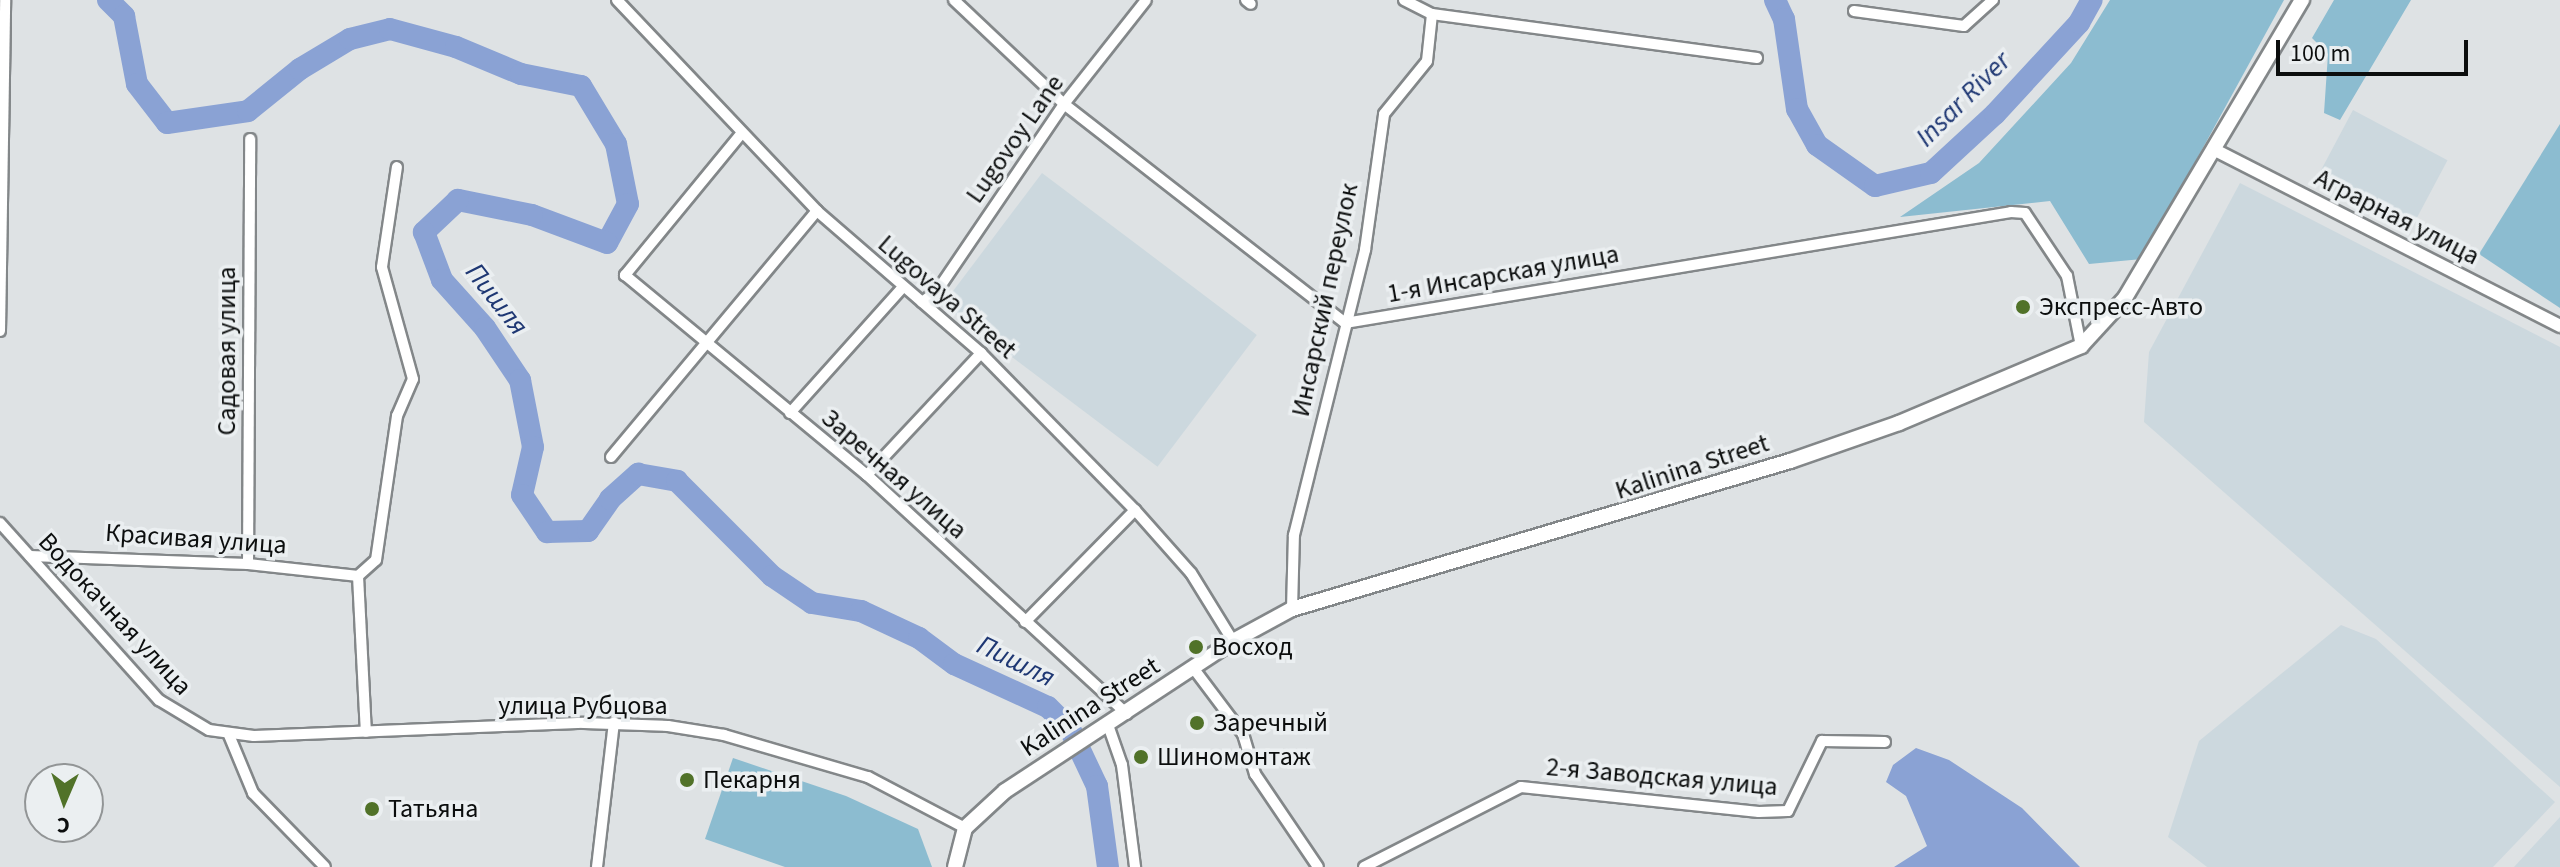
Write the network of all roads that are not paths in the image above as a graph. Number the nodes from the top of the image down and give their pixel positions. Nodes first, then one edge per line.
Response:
1 (5, 0) edge
2 (617, 0) edge
3 (954, 0) edge
4 (1146, 0) edge
5 (1404, 0) edge
6 (1993, 0) edge
7 (2302, 0) edge
8 (1854, 11) dead end
9 (1432, 14) junction
10 (1757, 58) dead end
11 (1064, 104) junction
12 (741, 134) junction
13 (250, 139) dead end
14 (2213, 149) junction
15 (1, 161) edge
16 (397, 167) dead end
17 (817, 211) junction
18 (902, 288) junction
19 (922, 302) junction
20 (1345, 323) junction
21 (2560, 326) edge
22 (0, 331) edge
23 (705, 344) junction
24 (2081, 346) junction
25 (981, 353) junction
26 (790, 413) junction
27 (611, 457) dead end
28 (867, 475) junction
29 (1135, 510) junction
30 (0, 523) edge
31 (30, 556) junction
32 (248, 564) junction
33 (358, 576) junction
34 (1292, 609) junction
35 (1025, 622) junction
36 (1233, 641) junction
37 (1194, 669) junction
38 (1128, 714) junction
39 (614, 722) junction
40 (1108, 725) junction
41 (366, 732) junction
42 (229, 735) junction
43 (1885, 742) dead end
44 (965, 828) junction
45 (325, 867) edge
46 (597, 867) edge
47 (955, 867) edge
48 (1135, 867) edge
49 (1318, 867) edge
50 (1364, 867) edge

1 - 15 street
2 - 12 street, Lugovaya Street
3 - 11 street
4 - 11 street, Lugovoy Lane
5 - 9 street
6 - 8 street
7 - 14 main road, Kalinina Street
9 - 10 street
9 - 20 street, Инсарский переулок
11 - 19 street, Lugovoy Lane
11 - 20 street
12 - 17 street, Lugovaya Street
12 - 23 street, Заречная улица
13 - 32 street, Садовая улица
14 - 21 street, Аграрная улица
14 - 24 main road, Kalinina Street
15 - 22 street
16 - 33 street
17 - 18 street, Lugovaya Street
17 - 23 street
18 - 19 street, Lugovaya Street
18 - 26 street
19 - 25 street, Lugovaya Street
20 - 24 street, 1-я Инсарская улица
20 - 34 street, Инсарский переулок
23 - 26 street, Заречная улица
23 - 27 street
24 - 34 main road, Kalinina Street
25 - 28 street
25 - 29 street, Lugovaya Street
26 - 28 street, Заречная улица
28 - 35 street, Заречная улица
29 - 35 street
29 - 36 street, Lugovaya Street
30 - 31 street, Водокачная улица
31 - 32 street, Красивая улица
31 - 42 street, Водокачная улица
32 - 33 street, Красивая улица
33 - 41 street
34 - 36 main road, Kalinina Street
35 - 38 street, Заречная улица
36 - 37 main road, Kalinina Street
37 - 38 main road, Kalinina Street
37 - 49 street
38 - 40 main road, Kalinina Street
39 - 41 street, улица Рубцова
39 - 44 street, улица Рубцова
39 - 46 street
40 - 44 main road, Kalinina Street
40 - 48 street
41 - 42 street, улица Рубцова
42 - 45 street
43 - 50 street, 2-я Заводская улица
44 - 47 main road

